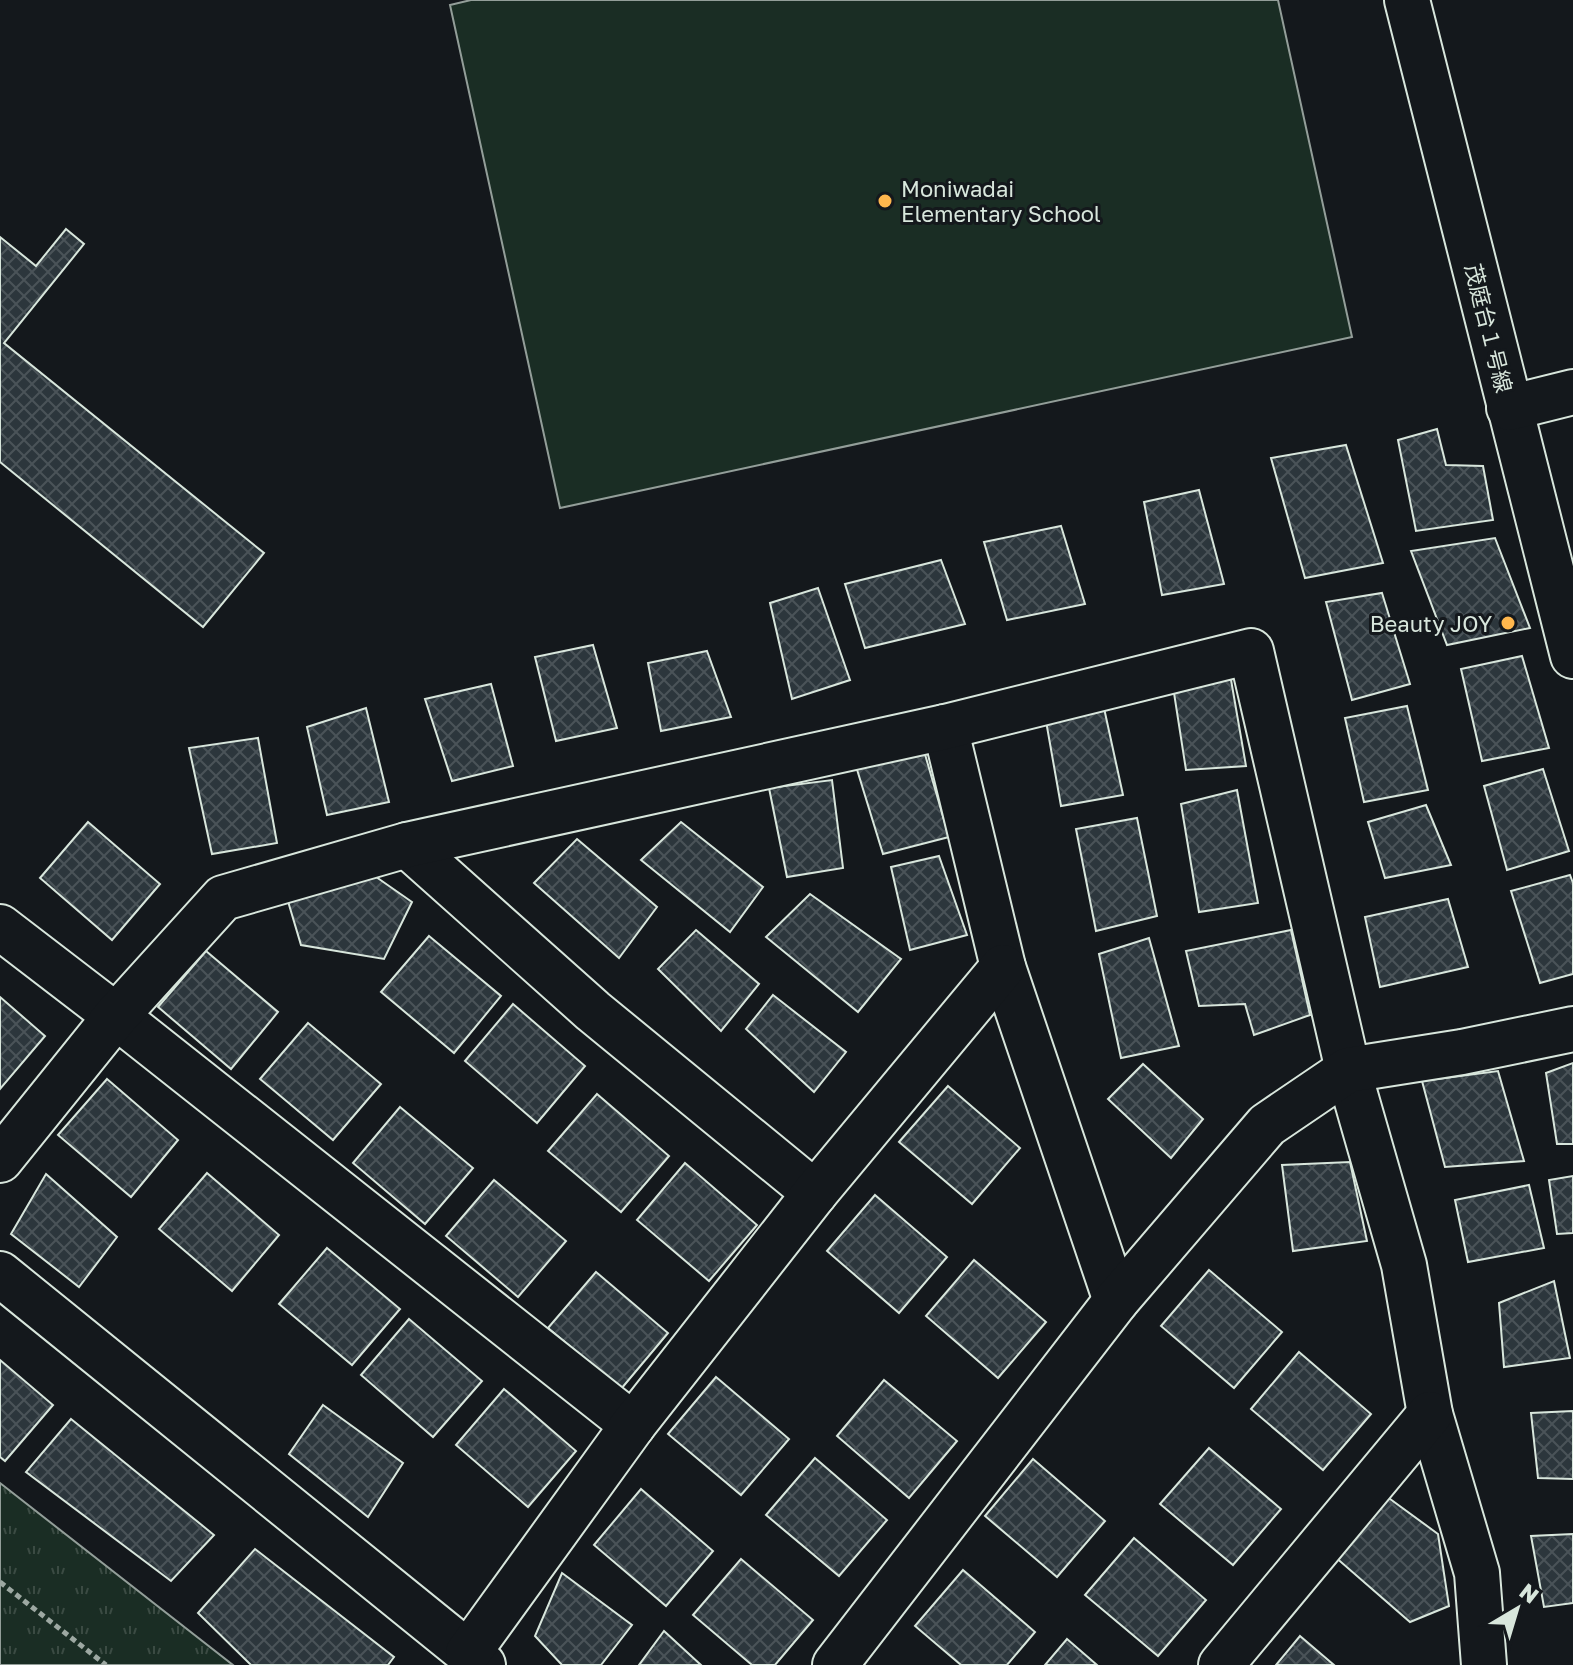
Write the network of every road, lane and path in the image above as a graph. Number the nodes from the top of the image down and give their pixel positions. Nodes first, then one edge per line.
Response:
1 (1407, 0) edge
2 (1573, 392) edge
3 (1509, 408) junction
4 (1573, 656) edge
5 (945, 727) junction
6 (407, 845) junction
7 (0, 927) edge
8 (1003, 967) junction
9 (116, 1016) junction
10 (1573, 1029) edge
11 (1348, 1070) junction
12 (0, 1160) edge
13 (815, 1193) junction
14 (0, 1274) edge
15 (1116, 1301) junction
16 (1430, 1414) junction
17 (633, 1425) junction
18 (0, 1582) edge
19 (476, 1659) edge
20 (106, 1665) edge
21 (835, 1665) edge
22 (1221, 1665) edge
23 (1484, 1665) edge

1 - 3 street, 茂庭台１号線
2 - 3 street
3 - 4 street, 茂庭台１号線
5 - 6 street
5 - 8 street
5 - 11 street
6 - 9 street
6 - 13 street
7 - 9 street
8 - 13 street
8 - 15 street
9 - 12 street
9 - 17 street
10 - 11 street
11 - 15 street
11 - 16 street
13 - 17 street
14 - 19 street
15 - 21 street
16 - 22 street
16 - 23 street
17 - 19 street
18 - 20 path

